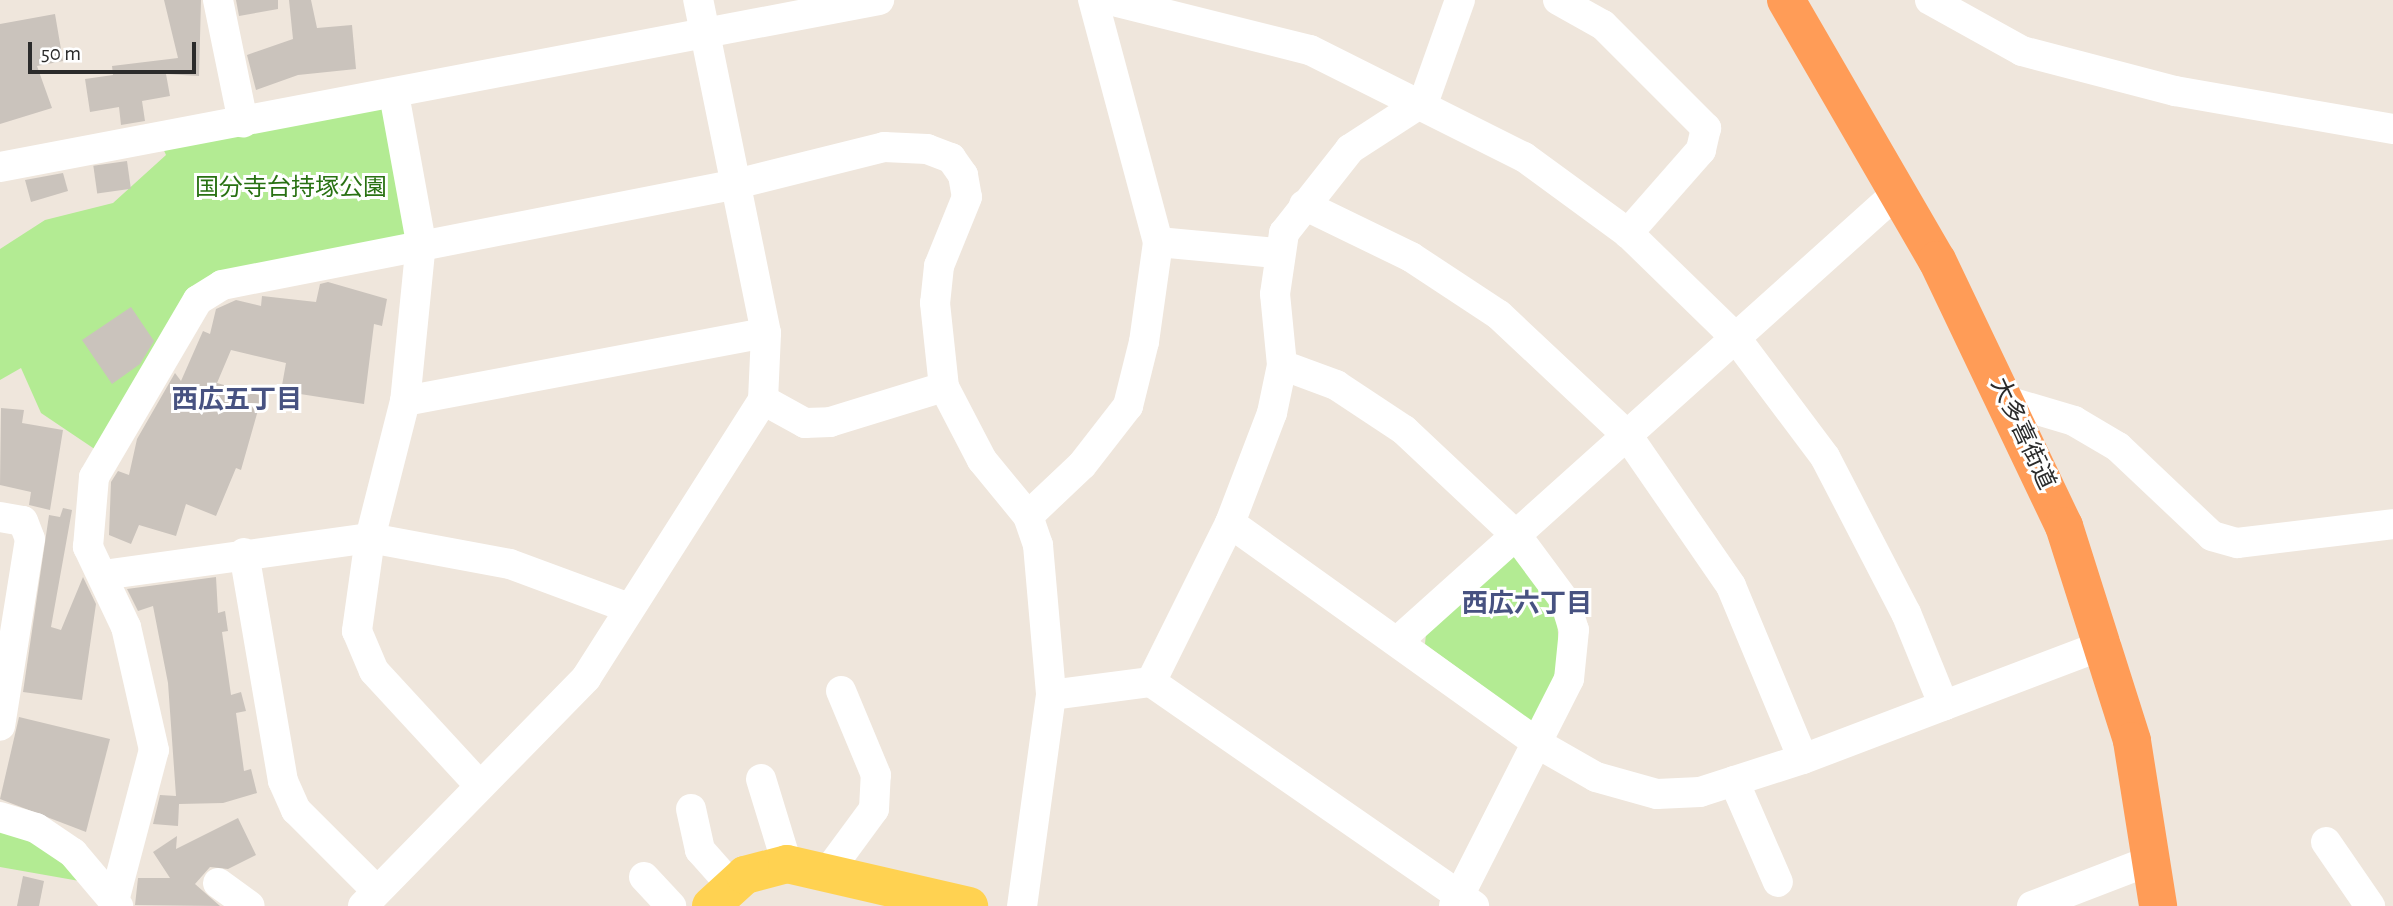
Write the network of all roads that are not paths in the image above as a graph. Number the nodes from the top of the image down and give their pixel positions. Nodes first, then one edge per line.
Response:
1 (218, 0) edge
2 (698, 0) edge
3 (879, 0) edge
4 (1093, 0) edge
5 (1109, 0) edge
6 (1460, 0) edge
7 (1558, 0) edge
8 (1786, 0) edge
9 (1930, 0) edge
10 (703, 29) junction
11 (394, 94) junction
12 (1424, 102) junction
13 (243, 122) junction
14 (2393, 129) edge
15 (0, 167) edge
16 (732, 185) junction
17 (1898, 192) junction
18 (1304, 205) junction
19 (1628, 233) junction
20 (421, 242) junction
21 (1158, 242) junction
22 (1276, 253) junction
23 (766, 333) junction
24 (1735, 337) junction
25 (1282, 365) junction
26 (944, 387) junction
27 (763, 400) junction
28 (405, 401) junction
29 (2007, 401) junction
30 (1627, 435) junction
31 (1028, 516) junction
32 (0, 517) edge
33 (1230, 523) junction
34 (2393, 524) edge
35 (1516, 535) junction
36 (370, 538) junction
37 (244, 553) junction
38 (103, 575) junction
39 (629, 608) junction
40 (1399, 640) junction
41 (2106, 644) junction
42 (5, 652) edge
43 (1151, 681) junction
44 (841, 691) dead end
45 (1051, 695) junction
46 (1944, 706) junction
47 (0, 726) edge
48 (1540, 745) junction
49 (1803, 759) junction
50 (761, 779) dead end
51 (1734, 781) junction
52 (480, 786) junction
53 (691, 809) dead end
54 (0, 817) edge
55 (2326, 842) dead end
56 (2152, 860) junction
57 (787, 864) junction
58 (827, 873) junction
59 (644, 877) dead end
60 (1777, 882) dead end
61 (218, 883) dead end
62 (722, 896) edge
63 (369, 897) edge
64 (116, 903) edge
65 (1461, 904) edge
66 (250, 906) edge
67 (671, 906) edge
68 (969, 906) edge
69 (1022, 906) edge
70 (2032, 906) edge
71 (2158, 906) edge
72 (2370, 906) edge

1 - 13 street
2 - 10 street
3 - 10 street
4 - 21 street
5 - 12 street
6 - 12 street
7 - 19 street
8 - 17 highway, 大多喜街道
9 - 14 street
10 - 11 street
10 - 16 street
11 - 13 street
11 - 20 street
12 - 18 street
12 - 19 street
13 - 15 street
16 - 20 street
16 - 23 street
16 - 26 street
17 - 24 street
17 - 29 highway, 大多喜街道
18 - 22 street
18 - 30 street
19 - 24 street
20 - 28 street
20 - 38 street
21 - 22 street
21 - 31 street
22 - 25 street
23 - 27 street
23 - 28 street
24 - 30 street
24 - 46 street
25 - 33 street
25 - 35 street
26 - 27 street
26 - 31 street
27 - 39 street
28 - 36 street
29 - 34 street
29 - 41 highway, 大多喜街道
30 - 35 street
30 - 49 street
31 - 45 street
32 - 42 street
33 - 40 street
33 - 43 street
35 - 40 street
35 - 48 street
36 - 37 street
36 - 39 street
36 - 52 street
37 - 38 street
37 - 63 street
38 - 64 street
39 - 52 street
40 - 48 street
41 - 46 street
41 - 56 highway, 大多喜街道
42 - 47 street
43 - 45 street
43 - 65 street
44 - 58 street
45 - 69 street
46 - 49 street
48 - 51 street
48 - 65 street
49 - 51 street
50 - 57 street
51 - 60 street
52 - 63 street
53 - 62 street
54 - 64 street
55 - 72 street
56 - 70 street
56 - 71 highway, 大多喜街道
57 - 58 main road
57 - 62 main road
58 - 68 main road
59 - 67 street
61 - 66 street

